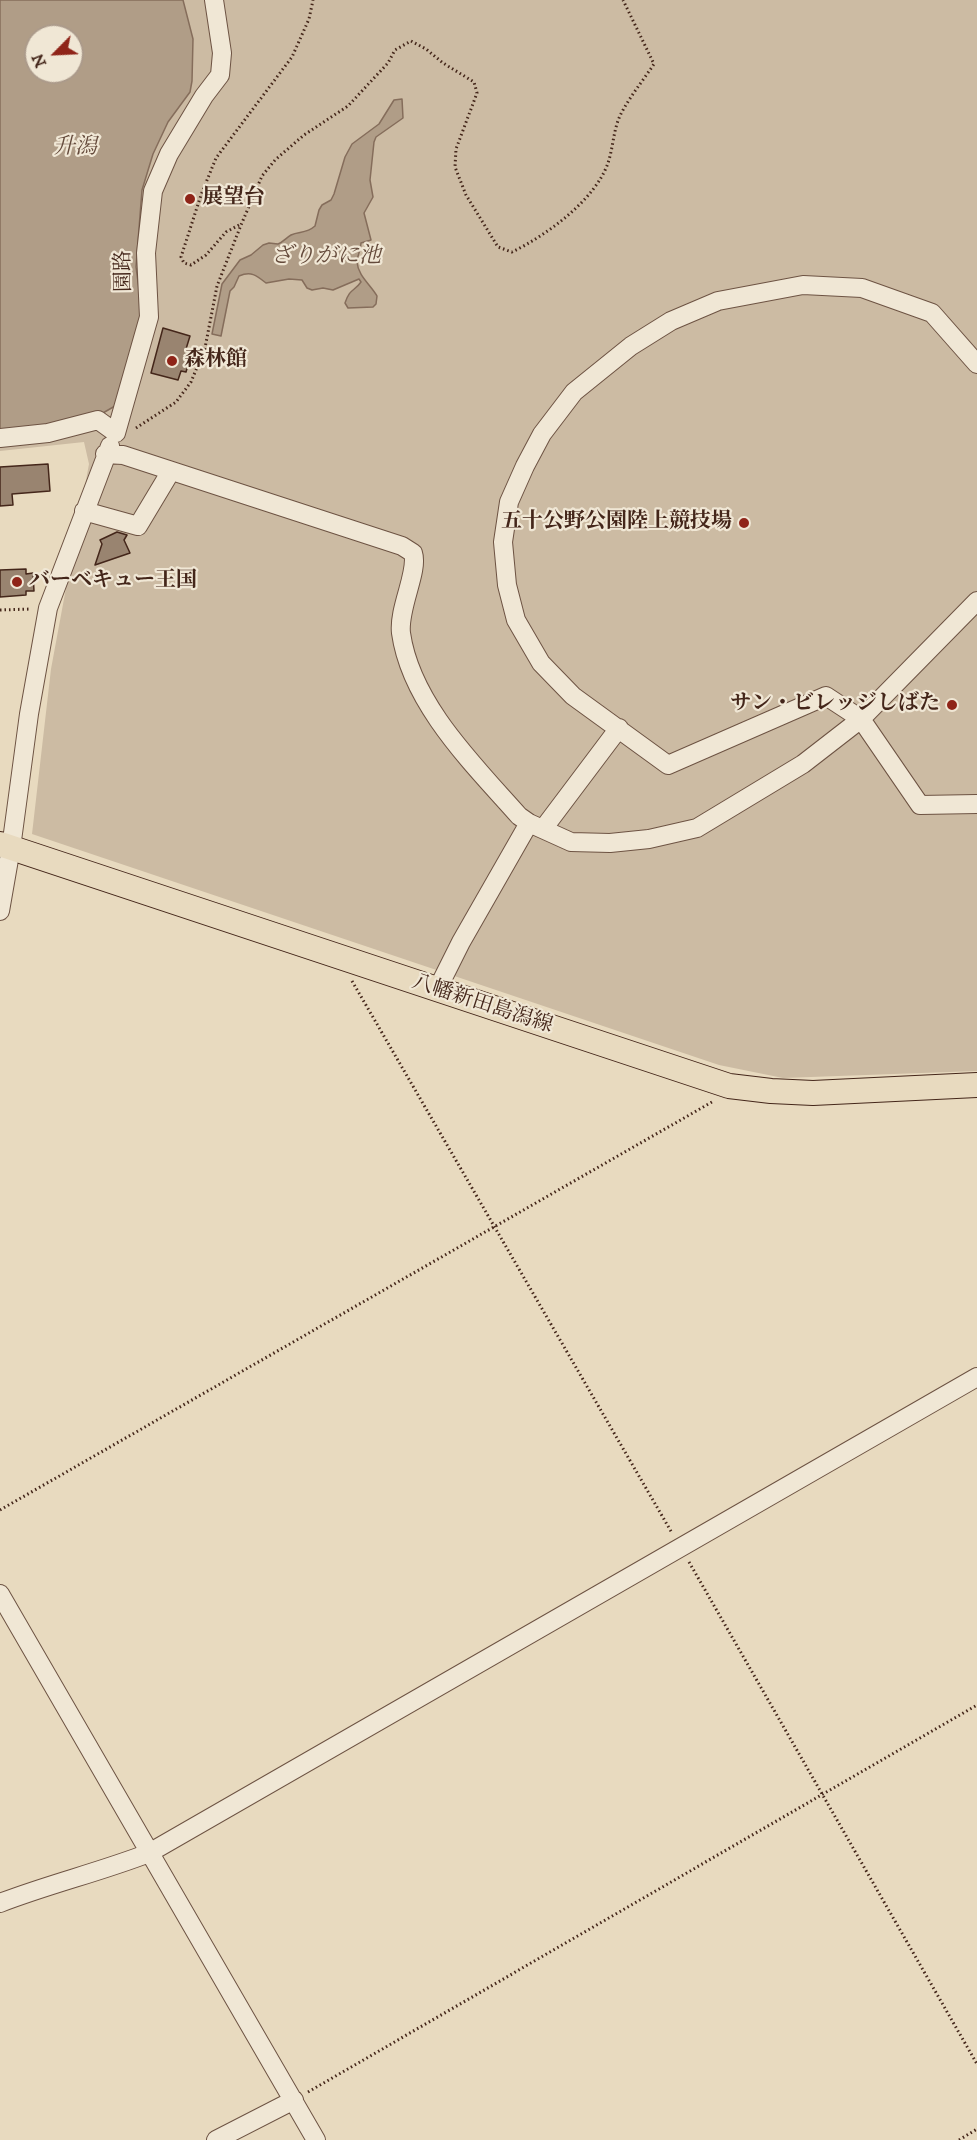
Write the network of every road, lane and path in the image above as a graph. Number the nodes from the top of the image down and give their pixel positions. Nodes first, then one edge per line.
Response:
1 (214, 0) edge
2 (314, 0) edge
3 (623, 0) edge
4 (241, 225) junction
5 (977, 364) edge
6 (116, 433) junction
7 (0, 438) edge
8 (105, 454) junction
9 (171, 471) junction
10 (84, 511) junction
11 (977, 601) edge
12 (48, 608) junction
13 (0, 610) edge
14 (861, 719) junction
15 (619, 728) junction
16 (977, 804) edge
17 (536, 826) junction
18 (6, 846) edge
19 (0, 911) edge
20 (350, 961) junction
21 (437, 990) junction
22 (977, 1085) edge
23 (729, 1086) junction
24 (494, 1226) junction
25 (977, 1377) edge
26 (0, 1510) edge
27 (681, 1548) junction
28 (0, 1594) edge
29 (977, 1706) edge
30 (822, 1796) junction
31 (150, 1853) junction
32 (0, 1903) edge
33 (977, 2064) edge
34 (294, 2100) junction
35 (977, 2129) edge
36 (216, 2140) edge
37 (316, 2140) edge
38 (959, 2140) edge

1 - 6 street, 園路
2 - 4 path
3 - 4 path
4 - 6 path
5 - 15 street
6 - 7 street
6 - 8 street, 園路
8 - 9 street
8 - 10 street, 園路
9 - 10 street
9 - 17 street
10 - 12 street, 園路
11 - 14 street
12 - 13 path
12 - 18 street, 園路
14 - 15 street
14 - 16 street
14 - 17 street
15 - 17 street
17 - 21 street
18 - 19 street, 園路
18 - 20 main road, 八幡新田島潟線
20 - 21 main road, 八幡新田島潟線
20 - 24 path
21 - 23 main road, 八幡新田島潟線
22 - 23 main road, 八幡新田島潟線
23 - 24 path
24 - 26 path
24 - 27 path
25 - 27 street
27 - 30 path
27 - 31 street
28 - 31 street
29 - 30 path
30 - 33 path
30 - 34 path
31 - 32 street
31 - 34 street
34 - 36 street
34 - 37 street
35 - 38 path

